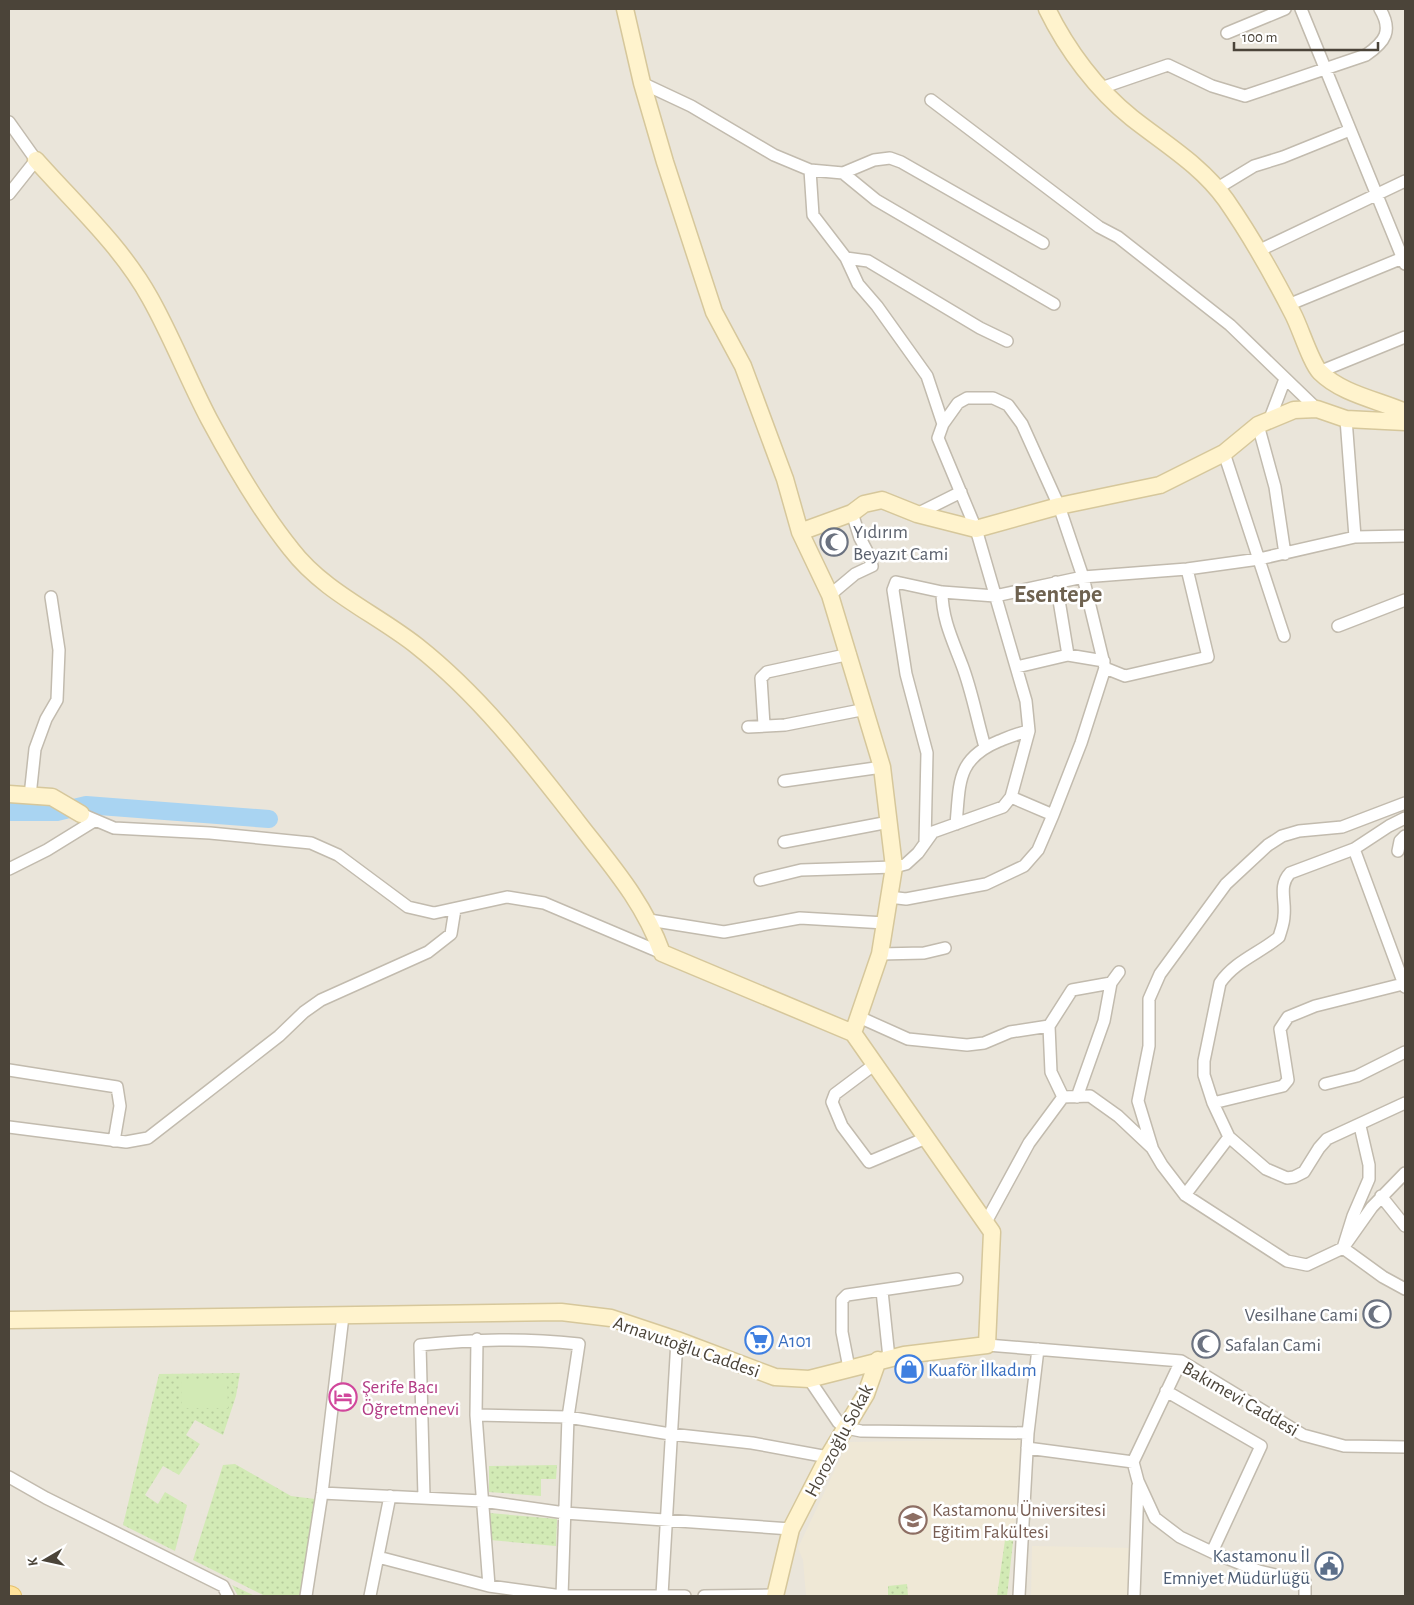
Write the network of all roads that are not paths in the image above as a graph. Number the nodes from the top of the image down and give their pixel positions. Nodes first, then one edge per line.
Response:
1 (625, 9) edge
2 (1047, 9) edge
3 (1285, 9) edge
4 (1301, 9) edge
5 (1380, 9) edge
6 (1227, 33) dead end
7 (1325, 68) junction
8 (642, 83) junction
9 (1101, 88) junction
10 (931, 100) dead end
11 (9, 122) edge
12 (1350, 130) junction
13 (36, 160) junction
14 (810, 170) junction
15 (843, 173) junction
16 (1405, 181) edge
17 (1216, 189) junction
18 (9, 194) edge
19 (1377, 195) junction
20 (1043, 243) dead end
21 (1258, 251) junction
22 (846, 258) junction
23 (1404, 260) edge
24 (1054, 304) dead end
25 (1288, 305) junction
26 (1405, 337) edge
27 (1007, 341) dead end
28 (1319, 372) junction
29 (1285, 379) junction
30 (1317, 409) junction
31 (1405, 412) edge
32 (1346, 419) junction
33 (1405, 422) edge
34 (1264, 423) junction
35 (943, 424) junction
36 (1224, 453) junction
37 (961, 492) junction
38 (1059, 506) junction
39 (852, 512) junction
40 (917, 514) junction
41 (976, 529) junction
42 (800, 532) junction
43 (1405, 536) edge
44 (1355, 537) junction
45 (1285, 554) junction
46 (1259, 558) junction
47 (1187, 569) junction
48 (1083, 577) junction
49 (1056, 582) junction
50 (942, 592) junction
51 (830, 594) junction
52 (995, 596) junction
53 (51, 597) dead end
54 (1405, 600) edge
55 (1338, 626) dead end
56 (1284, 636) dead end
57 (850, 654) junction
58 (1068, 655) junction
59 (1104, 664) junction
60 (1017, 667) junction
61 (866, 709) junction
62 (764, 725) junction
63 (748, 727) dead end
64 (1029, 731) junction
65 (985, 747) junction
66 (882, 767) junction
67 (784, 781) dead end
68 (9, 794) edge
69 (30, 796) junction
70 (1010, 797) junction
71 (1405, 802) edge
72 (1053, 815) junction
73 (87, 817) junction
74 (1405, 818) edge
75 (889, 822) junction
76 (956, 824) junction
77 (1405, 836) edge
78 (784, 842) dead end
79 (925, 843) junction
80 (1354, 849) junction
81 (1398, 851) dead end
82 (894, 867) junction
83 (9, 869) edge
84 (760, 880) dead end
85 (889, 897) junction
86 (455, 909) junction
87 (649, 920) junction
88 (885, 923) junction
89 (945, 948) dead end
90 (662, 953) junction
91 (880, 954) junction
92 (1119, 972) dead end
93 (1111, 983) junction
94 (1404, 986) edge
95 (858, 1017) junction
96 (1049, 1026) junction
97 (853, 1033) junction
98 (1405, 1052) edge
99 (875, 1064) junction
100 (9, 1070) edge
101 (1325, 1084) dead end
102 (1064, 1097) junction
103 (1077, 1097) junction
104 (1213, 1103) junction
105 (1405, 1103) edge
106 (1360, 1126) junction
107 (9, 1127) edge
108 (1229, 1137) junction
109 (926, 1138) junction
110 (114, 1140) junction
111 (1152, 1148) junction
112 (1405, 1174) edge
113 (1185, 1195) junction
114 (1381, 1196) junction
115 (986, 1222) junction
116 (1405, 1226) edge
117 (1343, 1248) junction
118 (958, 1280) dead end
119 (1405, 1289) edge
120 (882, 1291) junction
121 (343, 1316) junction
122 (9, 1320) edge
123 (477, 1339) junction
124 (677, 1340) junction
125 (987, 1346) junction
126 (1038, 1349) junction
127 (883, 1359) junction
128 (1181, 1361) junction
129 (849, 1368) junction
130 (809, 1379) junction
131 (1166, 1392) junction
132 (476, 1415) junction
133 (568, 1417) junction
134 (846, 1428) junction
135 (1028, 1433) junction
136 (670, 1434) junction
137 (1405, 1447) edge
138 (1027, 1448) junction
139 (828, 1457) junction
140 (1133, 1462) junction
141 (9, 1477) edge
142 (1138, 1481) junction
143 (322, 1493) junction
144 (390, 1496) junction
145 (424, 1497) junction
146 (482, 1501) junction
147 (566, 1513) junction
148 (666, 1520) junction
149 (791, 1530) junction
150 (1212, 1552) junction
151 (378, 1557) junction
152 (485, 1585) junction
153 (662, 1595) edge
154 (228, 1596) edge
155 (306, 1596) edge
156 (370, 1596) edge
157 (479, 1596) edge
158 (562, 1596) edge
159 (685, 1596) edge
160 (704, 1596) edge
161 (774, 1596) edge
162 (1019, 1596) edge
163 (1134, 1596) edge
164 (1305, 1596) edge

1 - 8 street
2 - 9 street
3 - 6 street
4 - 7 street
5 - 7 street
7 - 9 street
7 - 12 street
8 - 14 street
8 - 42 street
9 - 17 street
10 - 29 street
11 - 13 street
12 - 17 street
12 - 19 street
13 - 18 street
13 - 87 street
14 - 15 street
14 - 22 street
15 - 20 street
15 - 24 street
16 - 19 street
17 - 21 street
19 - 21 street
19 - 23 street
21 - 25 street
22 - 27 street
22 - 35 street
23 - 25 street
25 - 28 street
26 - 28 street
28 - 31 street
29 - 30 street
29 - 34 street
30 - 32 street
30 - 34 street
32 - 33 street
32 - 44 street
34 - 36 street
34 - 45 street
35 - 37 street
35 - 38 street
36 - 38 street
36 - 46 street
37 - 40 street
37 - 41 street
38 - 41 street
38 - 48 street
39 - 40 street
39 - 42 street
39 - 51 street
40 - 41 street
41 - 52 street
42 - 51 street
43 - 44 street
44 - 45 street
45 - 46 street
46 - 47 street
46 - 56 street
47 - 48 street
47 - 59 street
48 - 49 street
48 - 59 street
49 - 52 street
49 - 58 street
50 - 52 street
50 - 65 street
50 - 79 street
51 - 57 street
52 - 60 street
53 - 69 street
54 - 55 street
57 - 61 street
57 - 62 street
58 - 59 street
58 - 60 street
59 - 72 street
60 - 64 street
61 - 62 street
61 - 66 street
62 - 63 street
64 - 65 street
64 - 70 street
65 - 76 street
66 - 67 street
66 - 75 street
68 - 69 street
69 - 73 street
70 - 72 street
70 - 76 street
71 - 111 street
72 - 85 street
73 - 83 street
73 - 86 street
74 - 80 street
75 - 78 street
75 - 82 street
76 - 79 street
77 - 81 street
79 - 82 street
80 - 94 street
80 - 104 street
82 - 84 street
82 - 85 street
85 - 88 street
86 - 90 street
86 - 110 street
87 - 88 street
87 - 90 street
88 - 91 street
89 - 91 street
90 - 97 street
91 - 95 street
92 - 93 street
93 - 96 street
93 - 103 street
94 - 104 street
95 - 96 street
95 - 97 street
96 - 102 street
97 - 99 street
98 - 101 street
99 - 109 street
99 - 109 street
100 - 110 street
102 - 103 street
102 - 115 street
103 - 111 street
104 - 108 street
105 - 106 street
106 - 108 street
106 - 117 street
107 - 110 street
108 - 113 street
109 - 115 street
111 - 113 street
112 - 114 street
113 - 117 street
114 - 116 street
114 - 117 street
115 - 125 street
117 - 119 street
118 - 120 street
120 - 127 street
120 - 129 street
121 - 122 street, Arnavutoğlu Caddesi
121 - 124 street, Arnavutoğlu Caddesi
121 - 143 street
123 - 132 street
123 - 133 street
123 - 145 street
124 - 130 street, Arnavutoğlu Caddesi
124 - 136 street
125 - 126 street, Bakımevi Caddesi
125 - 127 street
126 - 128 street, Bakımevi Caddesi
126 - 135 street
127 - 129 street, Arnavutoğlu Caddesi
127 - 134 street, Horozoğlu Sokak
128 - 131 street
128 - 137 street, Bakımevi Caddesi
129 - 130 street, Arnavutoğlu Caddesi
130 - 134 street
131 - 140 street
131 - 150 street
132 - 133 street
132 - 146 street
133 - 136 street
133 - 147 street
134 - 135 street
134 - 139 street, Horozoğlu Sokak
135 - 138 street
136 - 139 street
136 - 148 street
138 - 140 street
138 - 162 street
139 - 149 street, Horozoğlu Sokak
140 - 142 street
141 - 154 street
142 - 150 street
142 - 163 street
143 - 144 street
143 - 155 street
144 - 145 street
144 - 151 street
145 - 146 street
146 - 147 street
146 - 152 street
147 - 148 street
147 - 158 street
148 - 149 street
148 - 153 street
149 - 161 street, Horozoğlu Sokak
150 - 164 street
151 - 152 street
151 - 156 street
152 - 157 street
152 - 158 street
153 - 158 street
153 - 159 street
160 - 161 street

